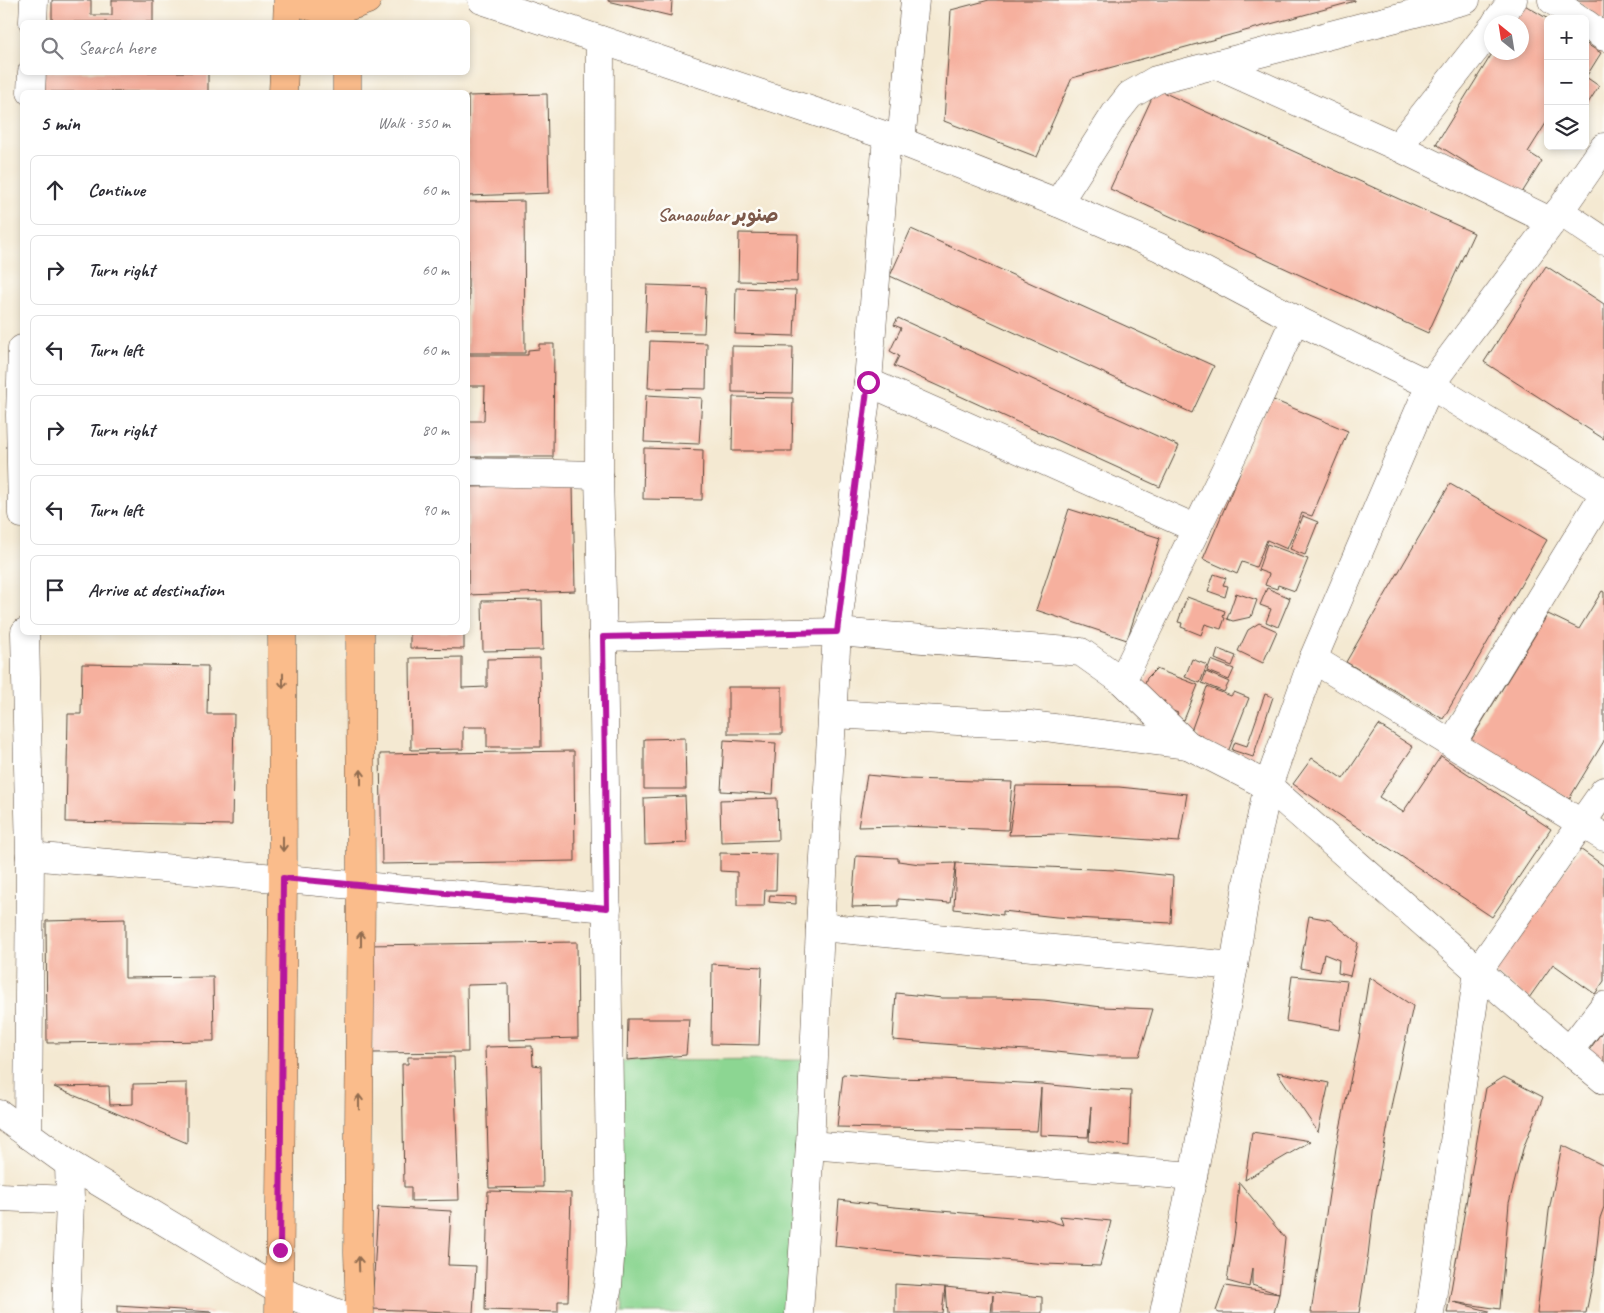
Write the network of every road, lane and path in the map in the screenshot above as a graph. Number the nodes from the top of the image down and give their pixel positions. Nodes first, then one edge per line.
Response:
1 (34, 0) edge
2 (288, 0) edge
3 (297, 0) edge
4 (482, 0) edge
5 (915, 0) edge
6 (1466, 0) edge
7 (1513, 0) edge
8 (1552, 0) edge
9 (355, 10) edge
10 (1501, 15) edge
11 (1573, 15) edge
12 (33, 20) edge
13 (287, 20) edge
14 (1589, 26) edge
15 (1604, 36) edge
16 (1484, 38) edge
17 (600, 40) junction
18 (1216, 65) junction
19 (32, 75) edge
20 (284, 75) edge
21 (347, 75) edge
22 (31, 90) edge
23 (283, 90) edge
24 (347, 90) edge
25 (894, 139) junction
26 (1398, 147) junction
27 (1604, 147) edge
28 (1058, 203) junction
29 (1556, 217) junction
30 (1604, 241) edge
31 (1295, 319) junction
32 (20, 366) edge
33 (868, 382) junction
34 (1430, 385) junction
35 (14, 415) edge
36 (470, 472) edge
37 (599, 475) junction
38 (20, 489) edge
39 (1604, 493) edge
40 (1197, 529) junction
41 (837, 632) junction
42 (25, 635) edge
43 (282, 635) edge
44 (360, 635) edge
45 (603, 637) junction
46 (1313, 659) junction
47 (1122, 681) junction
48 (833, 714) junction
49 (1452, 743) junction
50 (1188, 745) junction
51 (1268, 786) junction
52 (1604, 791) edge
53 (1593, 830) edge
54 (30, 856) junction
55 (283, 878) junction
56 (361, 885) junction
57 (607, 908) junction
58 (820, 927) junction
59 (1234, 966) junction
60 (1478, 971) junction
61 (1604, 1006) edge
62 (1569, 1051) junction
63 (1604, 1080) edge
64 (0, 1114) edge
65 (28, 1136) junction
66 (810, 1145) junction
67 (69, 1164) junction
68 (1193, 1176) junction
69 (0, 1196) edge
70 (70, 1200) junction
71 (280, 1302) edge
72 (66, 1313) edge
73 (337, 1313) edge
74 (360, 1313) edge
75 (603, 1313) edge
76 (799, 1313) edge
77 (1164, 1313) edge
78 (1430, 1313) edge

1 - 12 street
2 - 13 main road
3 - 9 main road
4 - 17 street
5 - 25 street
6 - 18 street
7 - 10 street
8 - 11 street
14 - 15 street
16 - 26 street
17 - 25 street
17 - 37 street
18 - 26 street
18 - 28 street
19 - 22 street
20 - 23 main road
21 - 24 main road
25 - 28 street
25 - 33 street
26 - 29 street
27 - 29 street
28 - 31 street
29 - 30 street
29 - 34 street
31 - 34 street
31 - 40 street
32 - 35 street
33 - 40 street
33 - 41 street
34 - 39 street
34 - 46 street
35 - 38 street
36 - 37 street
37 - 45 street
39 - 49 street
40 - 47 street
41 - 45 street
41 - 47 street
41 - 48 street
42 - 54 street
43 -> 55 main road
56 -> 44 main road
45 - 57 street
46 - 49 street
46 - 51 street
47 - 50 street
48 - 50 street
48 - 58 street
49 - 53 street
50 - 51 street
51 - 59 street
51 - 60 street
52 - 53 street
53 - 60 street
54 - 55 street
54 - 65 street
55 - 56 street
55 - 71 main road
56 - 57 street
74 -> 56 main road
57 - 75 street
58 - 59 street
58 - 66 street
59 - 68 street
60 - 62 street
60 - 78 street
61 - 62 street
62 - 63 street
64 - 65 street
65 - 67 street
66 - 68 street
66 - 76 street
67 - 70 street
67 - 71 street
68 - 77 street
69 - 70 street
70 - 72 street
71 - 73 street

